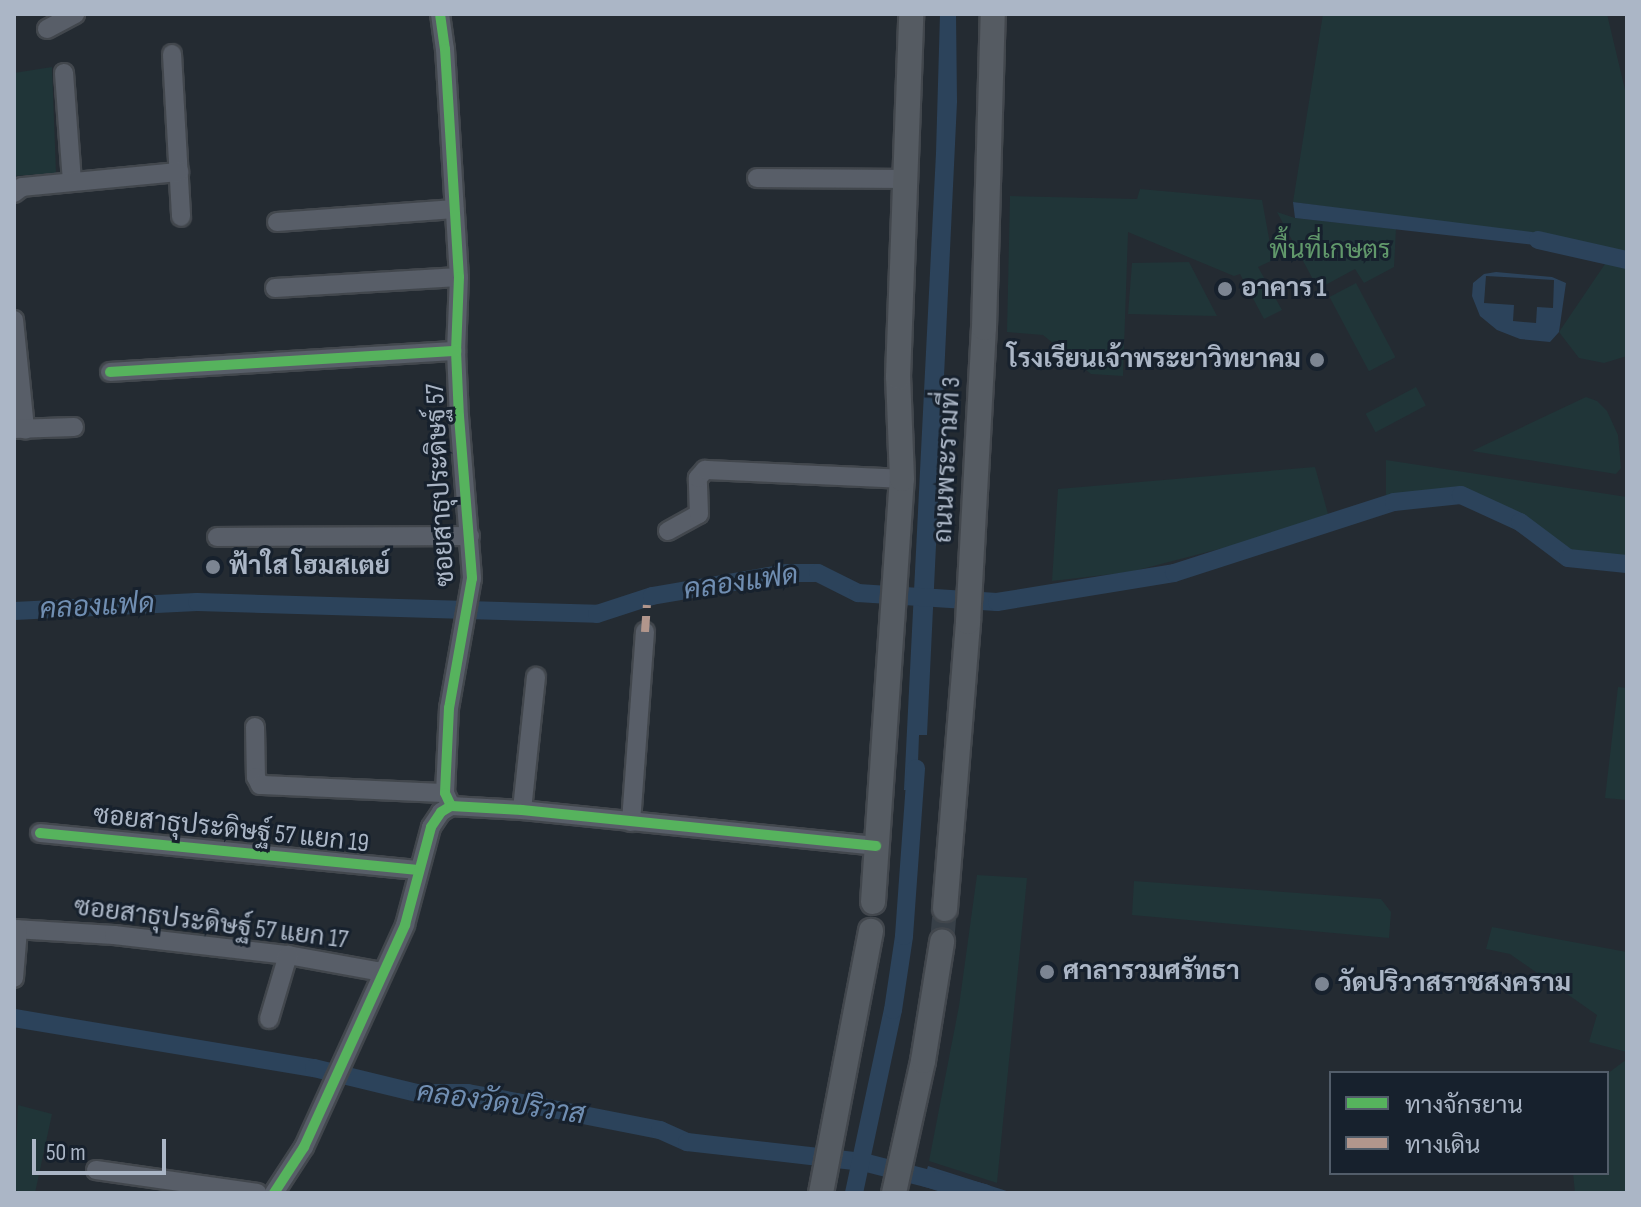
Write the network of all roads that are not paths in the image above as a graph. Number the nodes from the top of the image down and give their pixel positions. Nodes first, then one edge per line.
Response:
1 (75, 14) edge
2 (440, 14) edge
3 (911, 14) edge
4 (993, 14) edge
5 (47, 29) dead end
6 (172, 54) dead end
7 (64, 73) dead end
8 (179, 172) junction
9 (757, 178) dead end
10 (903, 179) junction
11 (72, 182) junction
12 (14, 193) edge
13 (455, 209) junction
14 (181, 217) dead end
15 (277, 222) dead end
16 (459, 277) junction
17 (275, 288) dead end
18 (14, 320) edge
19 (456, 351) junction
20 (110, 372) dead end
21 (74, 427) dead end
22 (19, 429) edge
23 (902, 479) junction
24 (668, 531) dead end
25 (470, 536) junction
26 (217, 537) dead end
27 (645, 632) dead end
28 (536, 677) dead end
29 (255, 727) dead end
30 (448, 800) junction
31 (522, 810) junction
32 (631, 822) junction
33 (40, 833) dead end
34 (876, 846) junction
35 (418, 870) junction
36 (873, 902) dead end
37 (945, 909) tunnel mouth
38 (22, 929) edge
39 (871, 931) dead end
40 (942, 942) tunnel mouth
41 (288, 955) junction
42 (382, 972) junction
43 (14, 978) edge
44 (269, 1019) dead end
45 (96, 1170) dead end
46 (823, 1186) edge
47 (895, 1188) edge
48 (257, 1193) edge
49 (274, 1193) edge

1 - 5 street
2 - 13 street, ซอยสาธุประดิษฐ์ 57
3 - 10 main road, ถนนพระรามที่ 3
4 - 37 main road, ถนนพระรามที่ 3
6 - 8 street
7 - 11 street
8 - 11 street
8 - 14 street
9 - 10 street
10 - 23 main road, ถนนพระรามที่ 3
11 - 12 street
13 - 15 street
13 - 16 street, ซอยสาธุประดิษฐ์ 57
16 - 17 street
16 - 19 street, ซอยสาธุประดิษฐ์ 57
18 - 22 street
19 - 20 street
19 - 25 street, ซอยสาธุประดิษฐ์ 57
21 - 22 street
23 - 24 street
23 - 34 main road, ถนนพระรามที่ 3
25 - 26 street
25 - 30 street, ซอยสาธุประดิษฐ์ 57
27 - 32 street
28 - 31 street
29 - 30 street
30 - 31 street
30 - 35 street
31 - 32 street
32 - 34 street
33 - 35 street, ซอยสาธุประดิษฐ์ 57 แยก 19
34 - 36 main road, ถนนพระรามที่ 3
35 - 42 street
38 - 41 street, ซอยสาธุประดิษฐ์ 57 แยก 17
38 - 43 street
39 - 46 main road
40 - 47 main road
41 - 42 street, ซอยสาธุประดิษฐ์ 57 แยก 17
41 - 44 street
42 - 49 street
45 - 48 street

